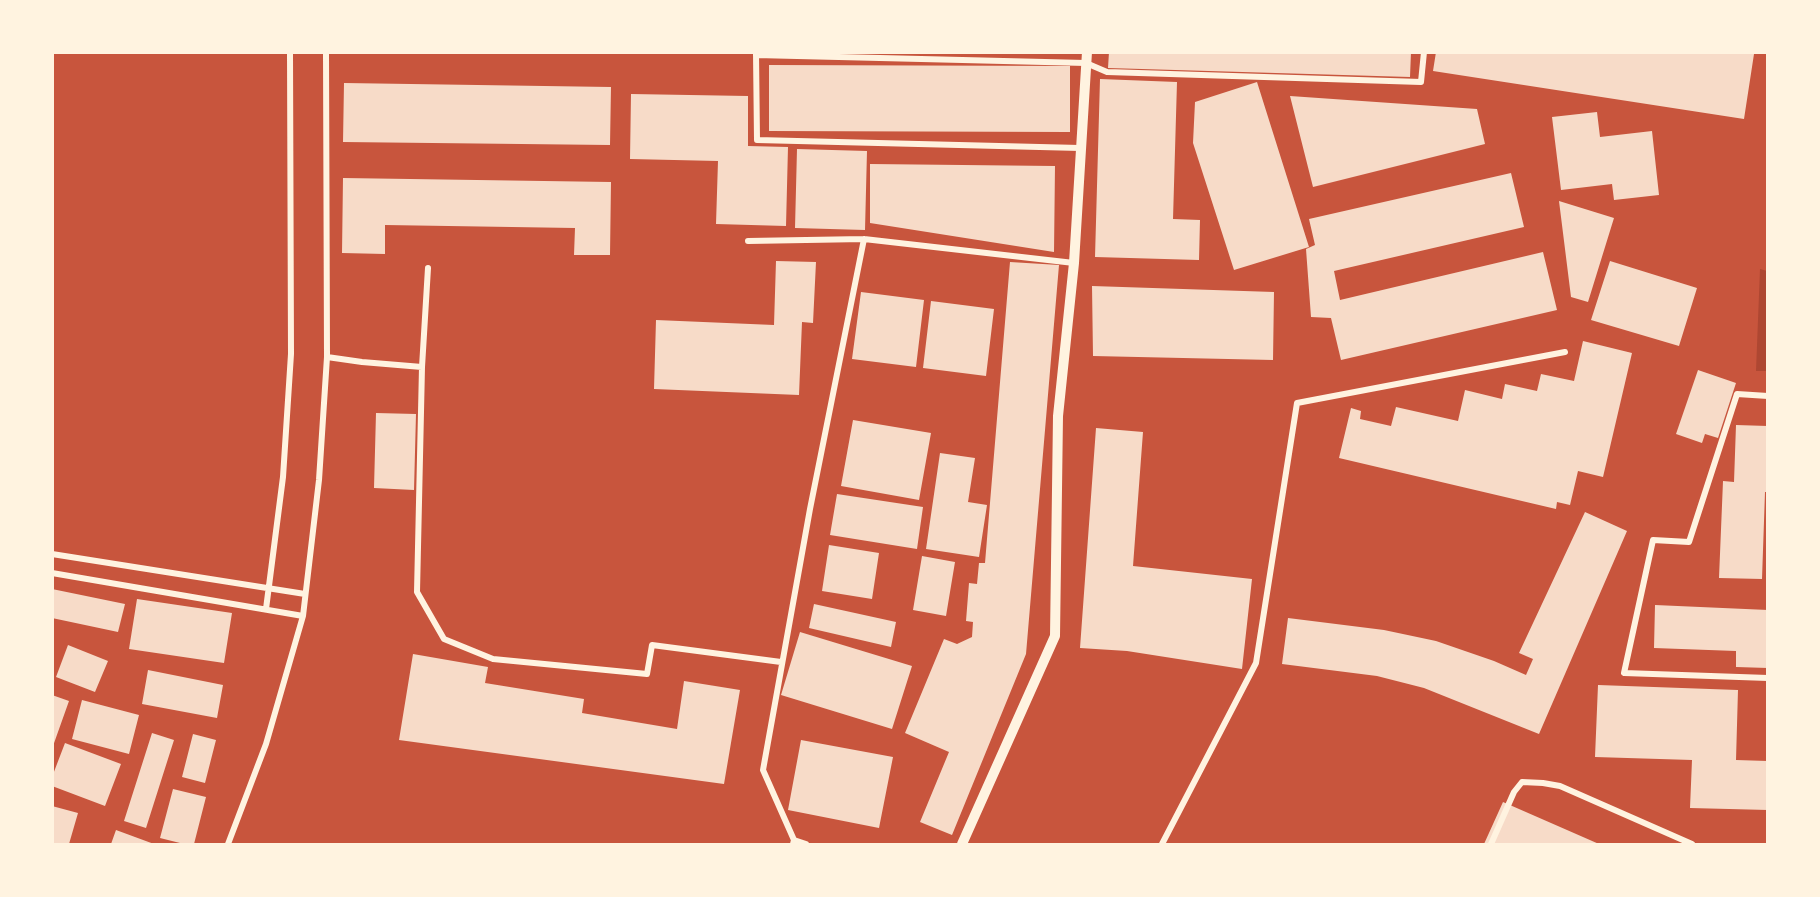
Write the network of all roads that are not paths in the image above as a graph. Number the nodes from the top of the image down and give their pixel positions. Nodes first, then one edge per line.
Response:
1 (290, 52) edge
2 (326, 52) edge
3 (1424, 52) edge
4 (756, 54) edge
5 (1087, 58) edge
6 (1080, 148) junction
7 (864, 239) junction
8 (748, 241) dead end
9 (1074, 263) junction
10 (428, 268) dead end
11 (1565, 352) dead end
12 (327, 357) junction
13 (422, 366) junction
14 (1767, 396) edge
15 (52, 554) edge
16 (52, 573) edge
17 (269, 587) junction
18 (305, 594) junction
19 (267, 609) junction
20 (303, 616) junction
21 (782, 662) junction
22 (1767, 678) edge
23 (793, 842) edge
24 (228, 844) edge
25 (806, 844) edge
26 (962, 844) edge
27 (1162, 844) edge
28 (1491, 844) edge
29 (1692, 844) edge

1 - 17 street
2 - 12 street
3 - 5 street
4 - 5 street
4 - 6 street
5 - 6 street
6 - 9 street
7 - 8 street
7 - 9 street
7 - 21 street
9 - 26 street
10 - 13 street
11 - 27 street
12 - 13 street
12 - 18 street
13 - 21 street
14 - 22 street
15 - 17 street
16 - 19 street
17 - 18 street
17 - 19 street
18 - 20 street
19 - 20 street
20 - 24 street
21 - 23 street
23 - 25 street
28 - 29 street

